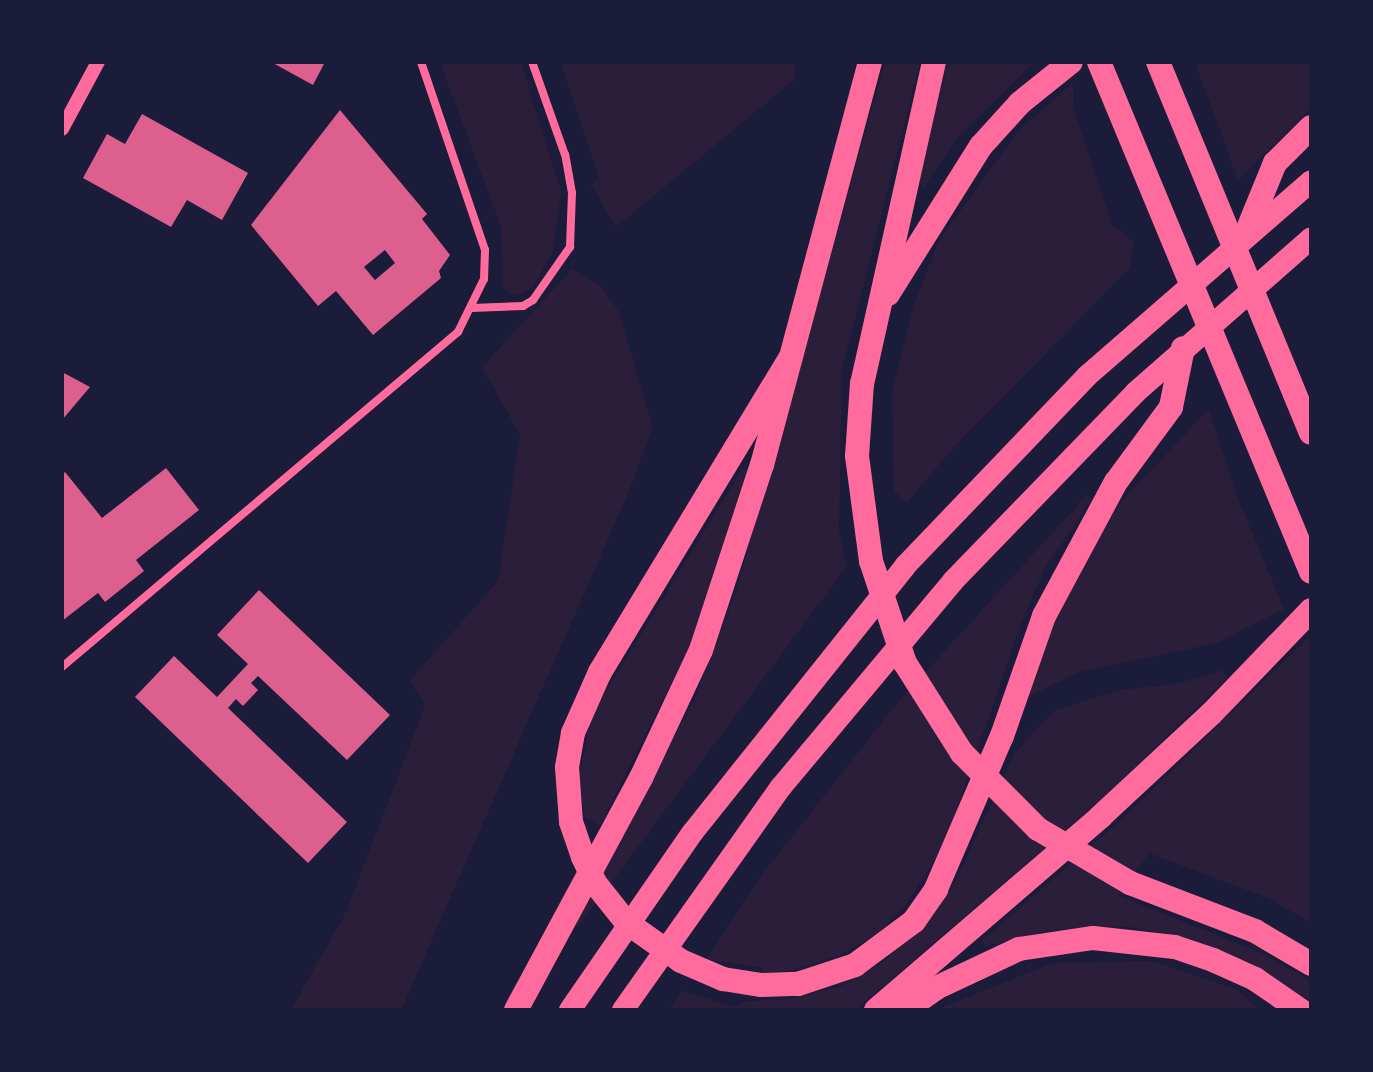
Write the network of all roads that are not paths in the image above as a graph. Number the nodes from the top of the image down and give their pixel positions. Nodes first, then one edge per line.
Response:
1 (98, 62) edge
2 (421, 62) edge
3 (532, 62) edge
4 (870, 62) edge
5 (934, 62) edge
6 (1071, 62) edge
7 (1099, 62) edge
8 (1158, 62) edge
9 (1311, 127) edge
10 (62, 129) edge
11 (1311, 181) edge
12 (1245, 236) junction
13 (1311, 238) edge
14 (472, 308) junction
15 (879, 310) junction
16 (1183, 348) junction
17 (789, 360) junction
18 (1311, 433) edge
19 (1311, 572) edge
20 (1311, 610) edge
21 (62, 667) edge
22 (1311, 964) edge
23 (516, 1010) edge
24 (570, 1010) edge
25 (623, 1010) edge
26 (876, 1010) edge
27 (905, 1010) edge
28 (1300, 1010) edge

1 - 10 street
2 - 14 street
3 - 14 street
4 - 17 highway
5 - 15 highway
6 - 15 highway
7 - 19 highway
8 - 18 highway
9 - 12 highway
11 - 12 highway
12 - 24 highway
13 - 16 highway
14 - 21 street
15 - 22 highway
16 - 17 highway
16 - 25 highway
17 - 23 highway
20 - 26 highway
27 - 28 highway

